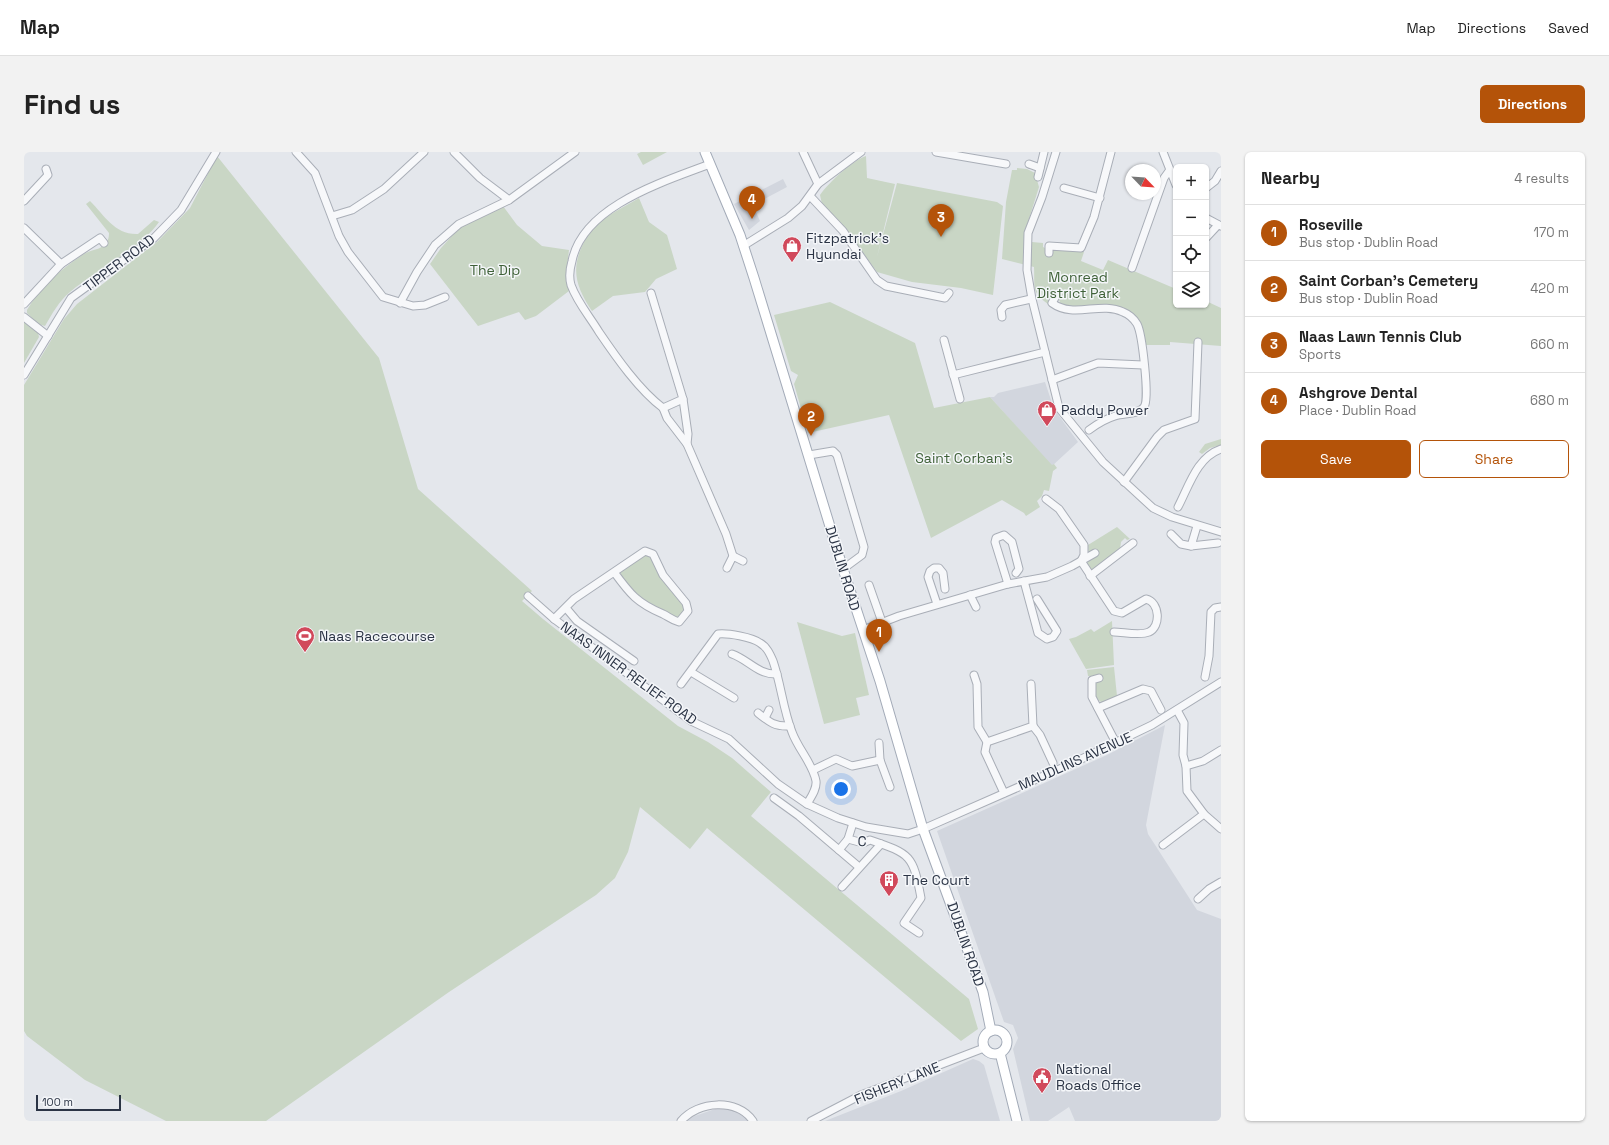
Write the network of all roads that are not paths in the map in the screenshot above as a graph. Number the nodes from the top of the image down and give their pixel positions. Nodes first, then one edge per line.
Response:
1 (216, 152) edge
2 (296, 152) edge
3 (424, 152) edge
4 (454, 152) edge
5 (575, 152) edge
6 (705, 152) edge
7 (803, 152) edge
8 (861, 152) edge
9 (936, 152) edge
10 (1044, 152) edge
11 (1056, 152) edge
12 (1111, 152) edge
13 (1163, 152) edge
14 (710, 164) junction
15 (1006, 164) dead end
16 (1028, 164) dead end
17 (1040, 168) junction
18 (46, 169) dead end
19 (1169, 171) junction
20 (1221, 171) edge
21 (1038, 177) dead end
22 (1173, 179) edge
23 (818, 184) junction
24 (1209, 186) edge
25 (1064, 188) dead end
26 (810, 196) junction
27 (1100, 198) junction
28 (509, 200) junction
29 (24, 201) edge
30 (332, 216) junction
31 (1209, 220) edge
32 (1219, 226) edge
33 (24, 228) edge
34 (1208, 236) edge
35 (104, 243) dead end
36 (743, 246) junction
37 (1049, 254) dead end
38 (61, 264) junction
39 (1132, 268) dead end
40 (651, 293) dead end
41 (949, 293) dead end
42 (1056, 296) dead end
43 (445, 298) dead end
44 (1032, 299) junction
45 (400, 303) junction
46 (24, 304) edge
47 (24, 317) edge
48 (1002, 317) dead end
49 (48, 336) junction
50 (944, 340) dead end
51 (1198, 342) dead end
52 (1045, 352) junction
53 (1143, 365) junction
54 (24, 375) edge
55 (953, 375) junction
56 (1052, 380) junction
57 (683, 399) junction
58 (960, 399) dead end
59 (663, 408) junction
60 (1089, 430) dead end
61 (687, 444) junction
62 (1221, 449) edge
63 (809, 455) junction
64 (1124, 482) junction
65 (1046, 499) dead end
66 (1178, 507) dead end
67 (1197, 526) junction
68 (1221, 532) edge
69 (1171, 534) dead end
70 (1133, 542) dead end
71 (1218, 543) dead end
72 (1191, 546) junction
73 (1095, 553) dead end
74 (733, 556) junction
75 (743, 561) dead end
76 (1081, 562) junction
77 (727, 568) dead end
78 (843, 569) junction
79 (614, 572) junction
80 (1016, 573) dead end
81 (1090, 576) junction
82 (1024, 581) junction
83 (1008, 584) junction
84 (869, 585) dead end
85 (945, 589) dead end
86 (970, 595) junction
87 (528, 596) dead end
88 (1036, 599) dead end
89 (937, 604) junction
90 (976, 606) dead end
91 (1221, 607) edge
92 (566, 608) junction
93 (554, 619) junction
94 (882, 622) junction
95 (863, 630) junction
96 (1114, 632) dead end
97 (732, 654) dead end
98 (634, 661) dead end
99 (691, 672) junction
100 (777, 674) junction
101 (974, 675) dead end
102 (1204, 677) dead end
103 (1099, 678) dead end
104 (1221, 682) edge
105 (681, 684) dead end
106 (1031, 684) dead end
107 (734, 698) dead end
108 (1098, 708) junction
109 (770, 710) dead end
110 (1162, 710) dead end
111 (1177, 710) junction
112 (758, 713) dead end
113 (764, 718) junction
114 (790, 726) junction
115 (1033, 726) junction
116 (987, 742) junction
117 (878, 743) dead end
118 (1116, 743) junction
119 (1221, 750) edge
120 (880, 760) junction
121 (1053, 762) dead end
122 (1186, 766) junction
123 (813, 770) junction
124 (890, 787) dead end
125 (1004, 793) junction
126 (777, 802) dead end
127 (807, 804) junction
128 (1204, 814) junction
129 (853, 823) junction
130 (923, 829) junction
131 (1221, 829) edge
132 (848, 839) junction
133 (881, 844) junction
134 (1163, 845) dead end
135 (840, 850) junction
136 (859, 867) junction
137 (1221, 882) edge
138 (842, 886) dead end
139 (1198, 899) dead end
140 (919, 933) dead end
141 (991, 1031) junction
142 (984, 1048) junction
143 (1000, 1054) junction
144 (682, 1121) edge
145 (753, 1121) edge
146 (811, 1121) edge
147 (1017, 1121) edge

1 - 49 street, TIPPER ROAD
2 - 30 street
3 - 30 street
4 - 28 street
5 - 28 street
6 - 14 main road, DUBLIN ROAD
7 - 23 street
8 - 23 street
9 - 15 street
10 - 17 street
11 - 44 street
12 - 27 street
13 - 19 street
14 - 36 main road, DUBLIN ROAD
14 - 59 street
16 - 17 street
17 - 21 street
18 - 29 street
19 - 22 street
19 - 39 street
20 - 24 street
23 - 26 street
25 - 27 street
26 - 36 street
26 - 41 street
27 - 37 street
28 - 45 street
30 - 45 street
31 - 32 street
32 - 34 street
33 - 38 street
35 - 38 street
36 - 63 main road, DUBLIN ROAD
38 - 46 street
40 - 57 street
42 - 53 street
43 - 45 street
44 - 48 street
44 - 52 street
47 - 49 street
49 - 54 street, TIPPER ROAD
50 - 55 street
51 - 64 street
52 - 55 street
52 - 56 street
53 - 56 street
53 - 60 street
55 - 58 street
56 - 64 street
57 - 59 street
57 - 61 street
59 - 61 street
61 - 74 street
62 - 66 street
63 - 78 main road, DUBLIN ROAD
63 - 78 street
64 - 67 street
65 - 76 street
67 - 68 street
67 - 72 street
69 - 72 street
70 - 81 street
71 - 72 street
73 - 76 street
74 - 75 street
74 - 77 street
76 - 81 street
76 - 82 street
78 - 95 main road, DUBLIN ROAD
79 - 79 street
79 - 92 street
80 - 83 street
81 - 96 street
82 - 83 street
82 - 88 street
83 - 86 street
84 - 94 street
85 - 89 street
86 - 89 street
86 - 90 street
87 - 93 street, NAAS INNER RELIEF ROAD
89 - 94 street
91 - 102 street
92 - 93 street
92 - 98 street
93 - 127 street, NAAS INNER RELIEF ROAD
94 - 95 street
95 - 130 main road, DUBLIN ROAD
97 - 100 street
99 - 100 street
99 - 105 street
99 - 107 street
100 - 114 street
101 - 116 street
103 - 108 street
104 - 111 street, MAUDLINS AVENUE
106 - 115 street
108 - 110 street
108 - 118 street
109 - 113 street
111 - 118 street, MAUDLINS AVENUE
111 - 122 street
112 - 113 street
113 - 114 street
114 - 123 street
115 - 116 street
115 - 121 street
116 - 125 street
117 - 120 street
118 - 125 street, MAUDLINS AVENUE
119 - 122 street
120 - 123 street
120 - 124 street
122 - 128 street
123 - 127 street
125 - 130 street, MAUDLINS AVENUE
126 - 135 street
127 - 129 street, NAAS INNER RELIEF ROAD
128 - 131 street
128 - 134 street
129 - 130 street, NAAS INNER RELIEF ROAD
129 - 132 street
130 - 141 main road, DUBLIN ROAD
132 - 133 street, C
132 - 135 street
133 - 136 street
133 - 140 street, C
135 - 136 street
136 - 138 street
137 - 139 street
141 - 142 main road
141 - 143 main road
142 - 143 main road
142 - 146 street, FISHERY LANE
143 - 147 main road
144 - 145 street

